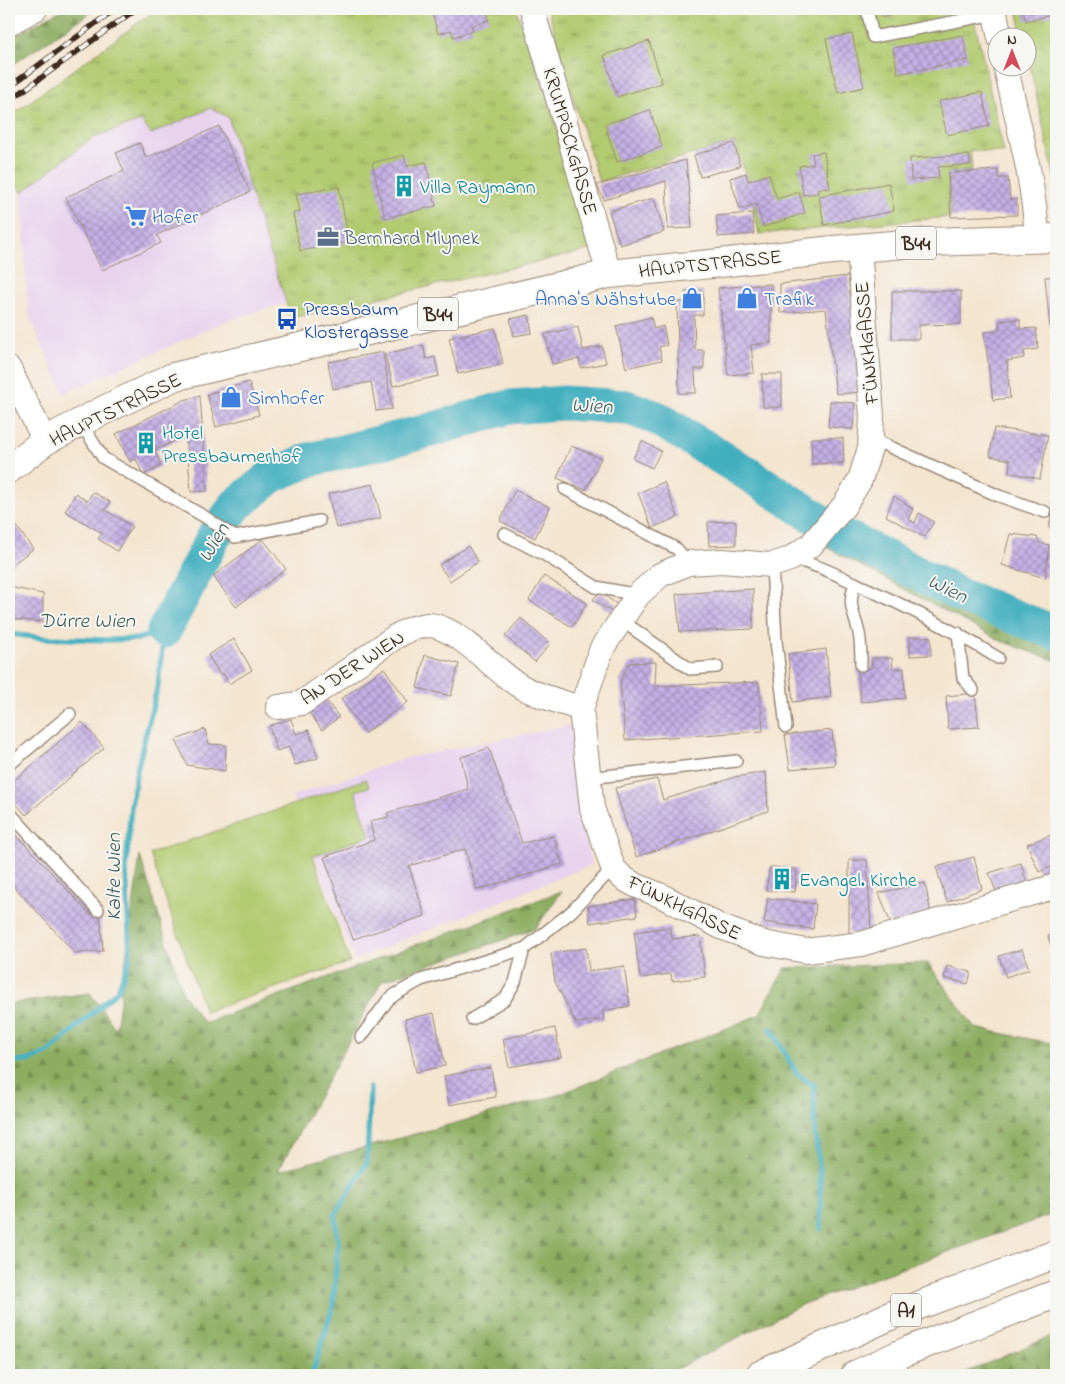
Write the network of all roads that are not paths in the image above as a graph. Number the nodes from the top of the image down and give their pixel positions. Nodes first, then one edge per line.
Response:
1 (35, 9) edge
2 (532, 9) edge
3 (868, 9) edge
4 (994, 11) edge
5 (9, 22) edge
6 (998, 28) edge
7 (1008, 78) edge
8 (1047, 238) edge
9 (859, 248) junction
10 (609, 274) junction
11 (9, 369) edge
12 (81, 423) junction
13 (870, 438) junction
14 (45, 442) junction
15 (9, 469) edge
16 (565, 490) dead end
17 (1045, 512) dead end
18 (319, 521) dead end
19 (504, 534) dead end
20 (688, 562) junction
21 (781, 562) junction
22 (855, 583) junction
23 (638, 595) junction
24 (620, 620) junction
25 (958, 633) junction
26 (998, 658) dead end
27 (861, 666) dead end
28 (717, 667) dead end
29 (973, 690) dead end
30 (278, 707) dead end
31 (581, 709) junction
32 (70, 714) dead end
33 (786, 727) dead end
34 (736, 760) dead end
35 (9, 765) edge
36 (588, 778) junction
37 (9, 812) edge
38 (613, 868) junction
39 (1056, 886) edge
40 (98, 910) dead end
41 (524, 949) junction
42 (472, 1019) dead end
43 (361, 1036) dead end
44 (1056, 1254) edge
45 (1056, 1294) edge
46 (760, 1375) edge
47 (855, 1375) edge

1 - 5 street
2 - 10 street, KRUMPÖCKGASSE
3 - 4 lane
4 - 6 street
7 - 8 street
8 - 9 main road, HAUPTSTRASSE / B44
9 - 10 main road, HAUPTSTRASSE / B44
9 - 13 street, FÜNKHGASSE
10 - 12 main road, HAUPTSTRASSE / B44
11 - 14 street
12 - 14 main road, HAUPTSTRASSE / B44
12 - 18 lane
13 - 17 lane
13 - 21 street, FÜNKHGASSE
14 - 15 main road, HAUPTSTRASSE / B44
16 - 20 lane
19 - 23 lane
20 - 21 street, FÜNKHGASSE
20 - 23 street, FÜNKHGASSE
21 - 22 lane
21 - 33 lane
22 - 25 lane
22 - 27 lane
23 - 24 street, FÜNKHGASSE
24 - 28 lane
24 - 31 street, FÜNKHGASSE
25 - 26 lane
25 - 29 lane
30 - 31 street, AN DER WIEN
31 - 36 street, FÜNKHGASSE
32 - 35 lane
34 - 36 lane
36 - 38 street, FÜNKHGASSE
37 - 40 lane
38 - 39 street, FÜNKHGASSE
38 - 41 lane
41 - 42 lane
41 - 43 lane
44 - 46 main road, A1
45 - 47 main road, A1

